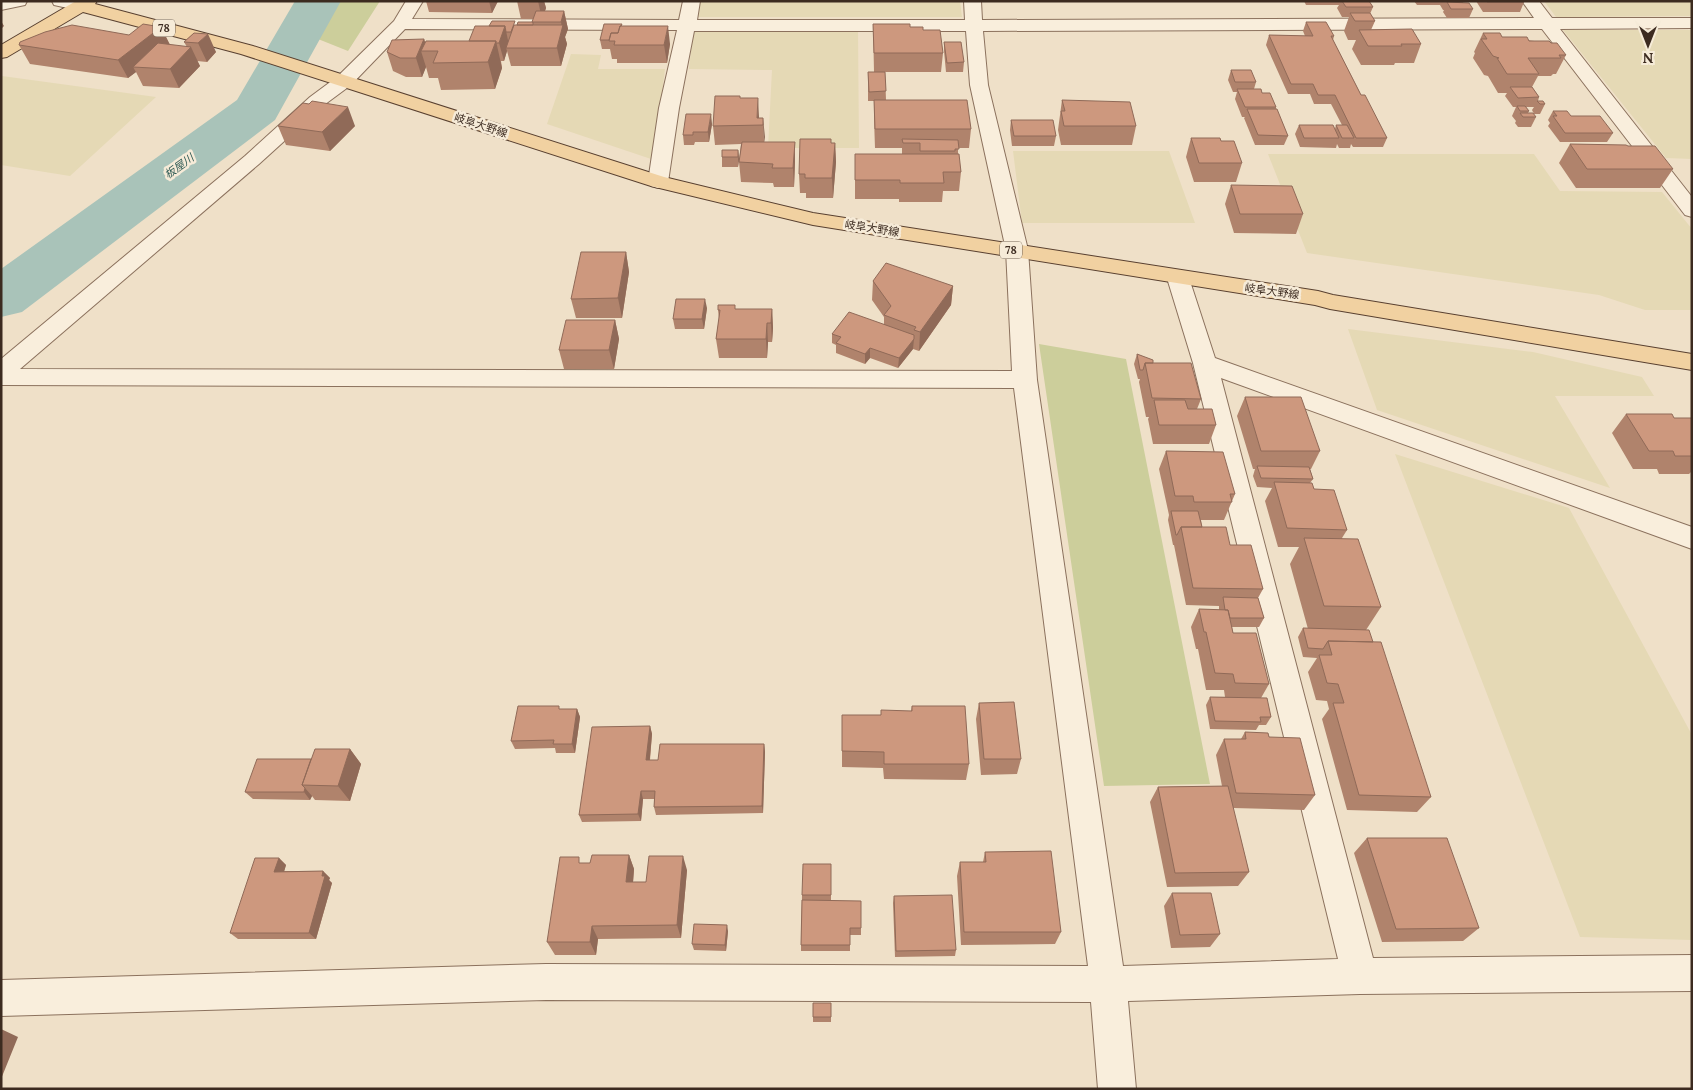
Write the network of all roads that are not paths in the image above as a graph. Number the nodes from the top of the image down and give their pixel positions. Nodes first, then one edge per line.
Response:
1 (18, 1) edge
2 (60, 1) edge
3 (416, 1) edge
4 (692, 1) edge
5 (972, 1) edge
6 (1530, 1) edge
7 (85, 4) edge
8 (1, 5) edge
9 (1692, 23) edge
10 (400, 24) junction
11 (1547, 24) junction
12 (688, 25) junction
13 (975, 25) junction
14 (1, 53) edge
15 (337, 79) junction
16 (658, 182) junction
17 (1692, 212) edge
18 (1017, 250) junction
19 (1178, 278) junction
20 (1692, 362) edge
21 (1205, 363) junction
22 (1, 372) edge
23 (1, 377) edge
24 (1026, 380) junction
25 (1692, 538) edge
26 (1692, 973) edge
27 (1360, 976) junction
28 (1108, 984) junction
29 (1, 998) edge
30 (1117, 1089) edge

1 - 8 street
2 - 7 street
3 - 10 street
4 - 12 street
5 - 13 street
6 - 11 street
7 - 14 main road
7 - 15 main road, 岐阜大野線 / 78
9 - 11 street
10 - 12 street
10 - 15 street
11 - 13 street
11 - 17 street
12 - 13 street
12 - 16 street
13 - 18 street
15 - 16 main road, 岐阜大野線 / 78
15 - 22 street
16 - 18 main road, 岐阜大野線 / 78
18 - 19 main road, 岐阜大野線 / 78
18 - 24 street
19 - 20 main road, 岐阜大野線 / 78
19 - 21 street
21 - 25 street
21 - 27 street
23 - 24 street
24 - 28 street
26 - 27 street
27 - 28 street
28 - 29 street
28 - 30 street

